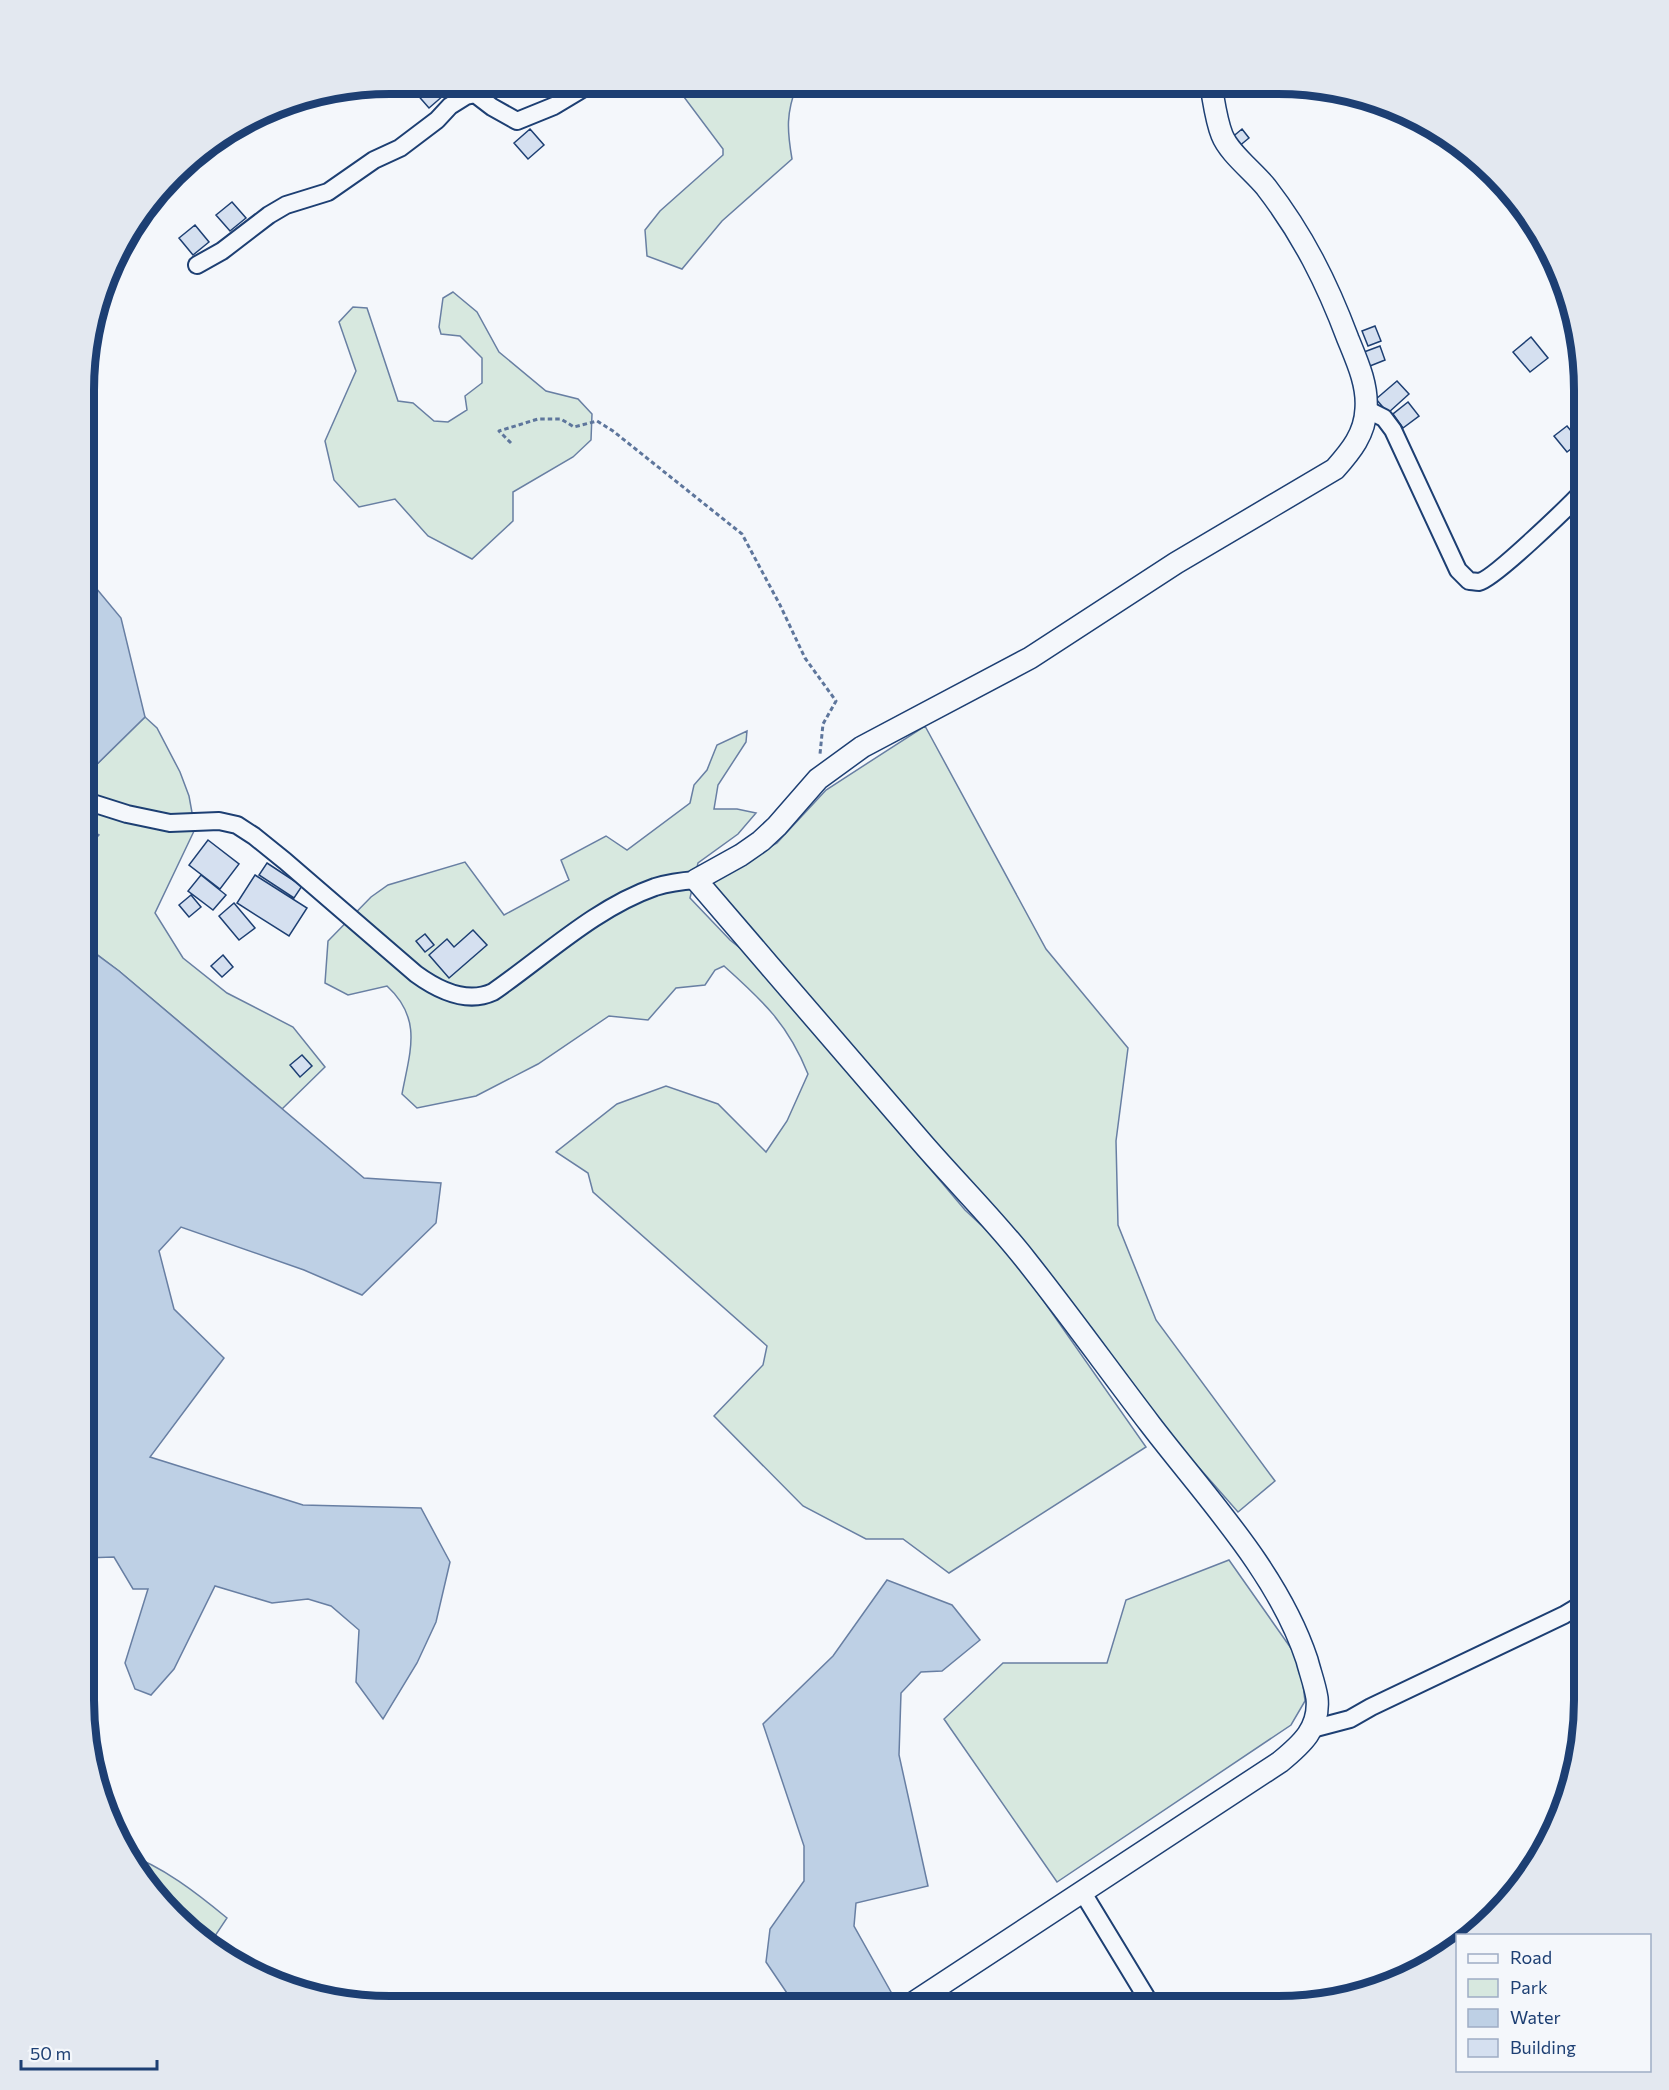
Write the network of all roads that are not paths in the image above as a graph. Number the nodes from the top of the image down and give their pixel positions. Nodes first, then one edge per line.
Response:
1 (475, 94) edge
2 (475, 94) edge
3 (574, 94) edge
4 (1213, 94) edge
5 (197, 265) dead end
6 (1366, 409) junction
7 (1574, 500) edge
8 (94, 804) edge
9 (696, 880) junction
10 (1574, 1609) edge
11 (1564, 1615) junction
12 (1574, 1617) edge
13 (1312, 1729) junction
14 (1083, 1893) junction
15 (924, 1996) edge
16 (1146, 1996) edge

1 - 3 street
2 - 5 street
4 - 6 street
6 - 7 street
6 - 9 street
8 - 9 street
9 - 13 street
10 - 11 street
11 - 12 street
11 - 13 street
13 - 14 street
14 - 15 street
14 - 16 street

